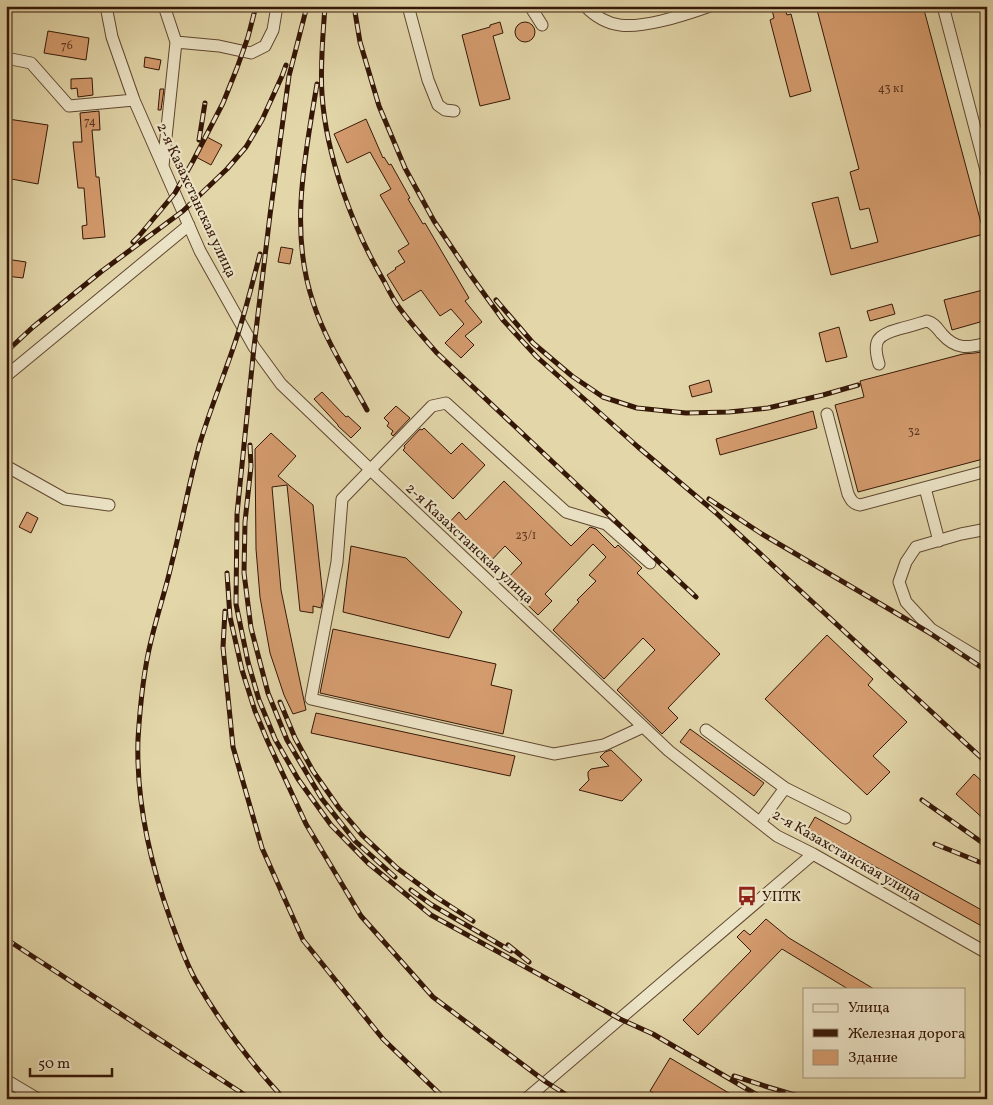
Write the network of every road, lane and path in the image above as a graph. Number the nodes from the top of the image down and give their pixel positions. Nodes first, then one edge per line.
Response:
1 (106, 6) edge
2 (164, 6) edge
3 (277, 6) edge
4 (408, 6) edge
5 (530, 6) edge
6 (585, 6) edge
7 (710, 6) edge
8 (943, 6) edge
9 (542, 25) dead end
10 (176, 42) junction
11 (6, 58) edge
12 (134, 100) junction
13 (454, 110) dead end
14 (163, 167) junction
15 (987, 174) edge
16 (189, 225) junction
17 (987, 343) edge
18 (879, 364) dead end
19 (6, 376) edge
20 (827, 414) dead end
21 (6, 466) edge
22 (370, 469) junction
23 (987, 471) edge
24 (925, 488) junction
25 (109, 505) dead end
26 (987, 529) edge
27 (939, 541) junction
28 (650, 563) dead end
29 (987, 663) edge
30 (643, 727) junction
31 (706, 730) dead end
32 (785, 788) junction
33 (845, 818) dead end
34 (760, 822) junction
35 (813, 854) junction
36 (987, 953) edge
37 (6, 1080) edge
38 (38, 1099) edge
39 (526, 1099) edge

1 - 12 street, 2-я Казахстанская улица
2 - 10 street
3 - 10 street
4 - 13 street
5 - 9 street
6 - 7 street
8 - 15 street
10 - 14 street
11 - 12 street
12 - 14 street, 2-я Казахстанская улица
14 - 16 street, 2-я Казахстанская улица
16 - 19 street
16 - 22 street, 2-я Казахстанская улица
17 - 18 street
20 - 24 street
21 - 25 street
22 - 28 street
22 - 30 street, 2-я Казахстанская улица
22 - 30 street
23 - 24 street
24 - 27 street
26 - 27 street
27 - 29 street
30 - 34 street, 2-я Казахстанская улица
31 - 32 street
32 - 33 street
32 - 34 street
34 - 35 street, 2-я Казахстанская улица
35 - 36 street, 2-я Казахстанская улица
35 - 39 street
37 - 38 street

